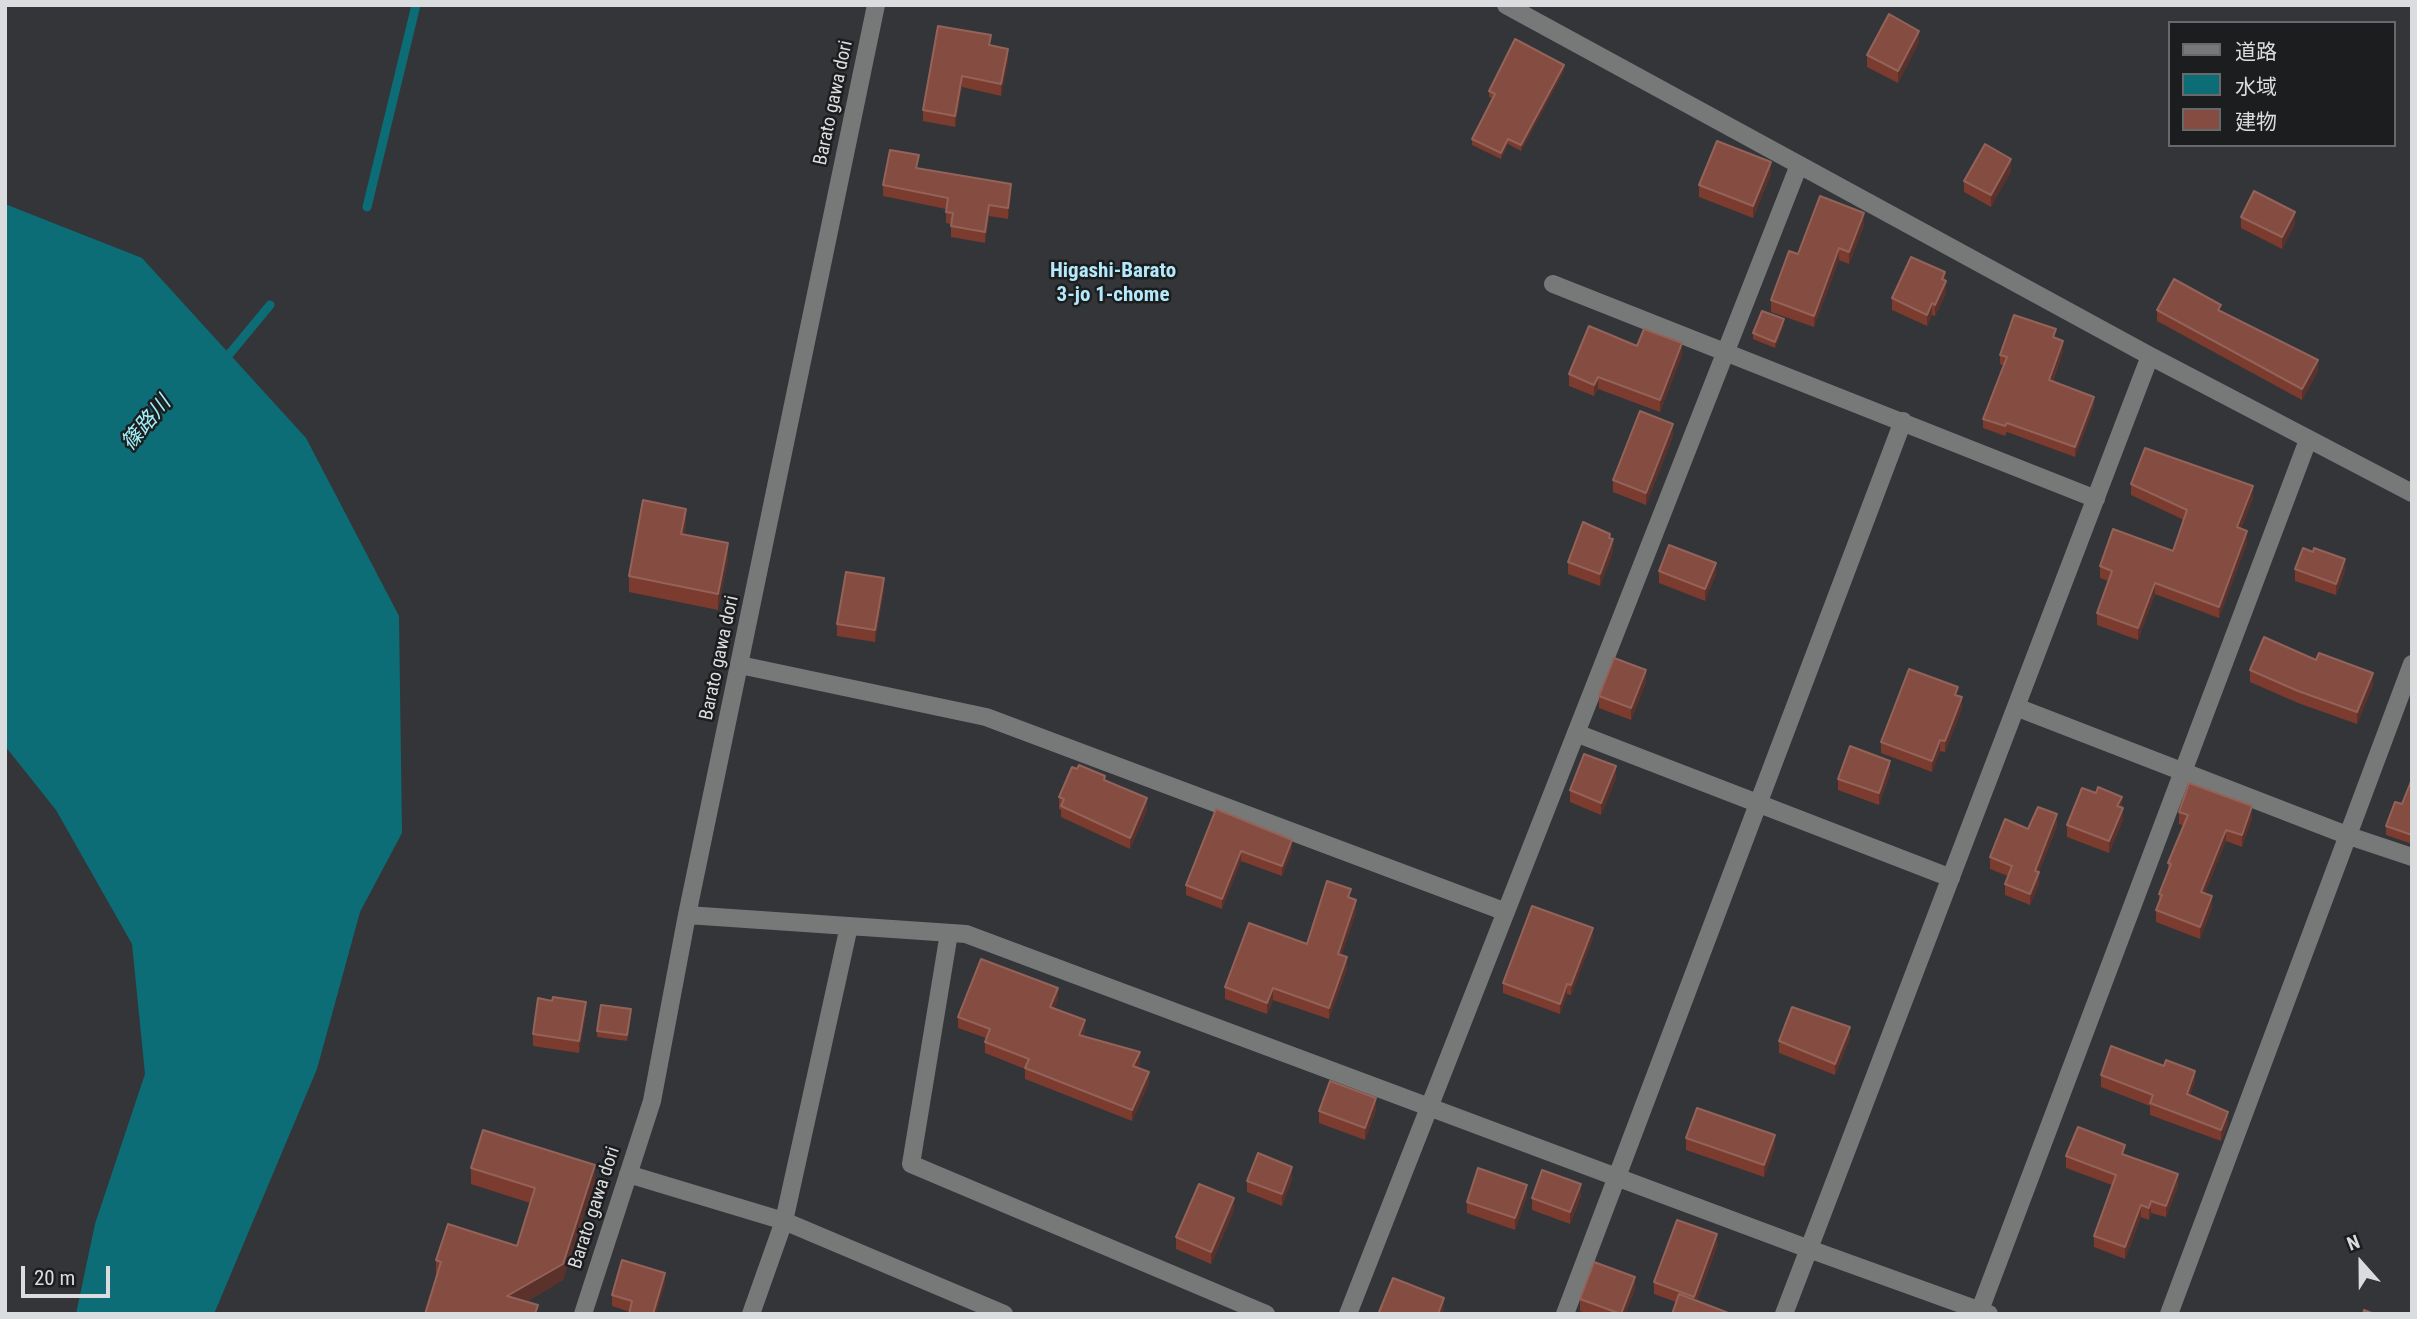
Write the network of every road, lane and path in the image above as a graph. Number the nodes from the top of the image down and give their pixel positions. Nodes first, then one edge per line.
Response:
1 (876, 5) edge
2 (1506, 5) edge
3 (1799, 164) junction
4 (1553, 284) dead end
5 (1726, 351) junction
6 (2150, 356) junction
7 (1903, 421) junction
8 (2308, 440) junction
9 (2412, 493) edge
10 (2096, 499) junction
11 (2412, 664) edge
12 (740, 665) junction
13 (2016, 707) junction
14 (1576, 733) junction
15 (2183, 772) junction
16 (1758, 804) junction
17 (2348, 836) junction
18 (2412, 857) edge
19 (1951, 878) junction
20 (1506, 912) junction
21 (687, 915) junction
22 (849, 926) junction
23 (949, 933) junction
24 (1430, 1107) junction
25 (628, 1174) junction
26 (1616, 1177) junction
27 (784, 1221) junction
28 (1809, 1249) junction
29 (1985, 1312) edge
30 (583, 1314) edge
31 (751, 1314) edge
32 (1004, 1314) edge
33 (1266, 1314) edge
34 (1348, 1314) edge
35 (1565, 1314) edge
36 (1784, 1314) edge
37 (2169, 1314) edge

1 - 12 street, Barato gawa dori
2 - 3 street
3 - 5 street
3 - 6 street
4 - 5 street
5 - 7 street
5 - 14 street
6 - 8 street
6 - 10 street
7 - 10 street
7 - 16 street
8 - 9 street
8 - 15 street
10 - 13 street
11 - 17 street
12 - 20 street
12 - 21 street, Barato gawa dori
13 - 15 street
13 - 19 street
14 - 16 street
14 - 20 street
15 - 17 street
15 - 29 street
16 - 19 street
16 - 26 street
17 - 18 street
17 - 37 street
19 - 28 street
20 - 24 street
21 - 22 street
21 - 25 street, Barato gawa dori
22 - 23 street
22 - 27 street
23 - 24 street
23 - 33 street
24 - 26 street
24 - 34 street
25 - 27 street
25 - 30 street, Barato gawa dori
26 - 28 street
26 - 35 street
27 - 31 street
27 - 32 street
28 - 29 street
28 - 36 street

